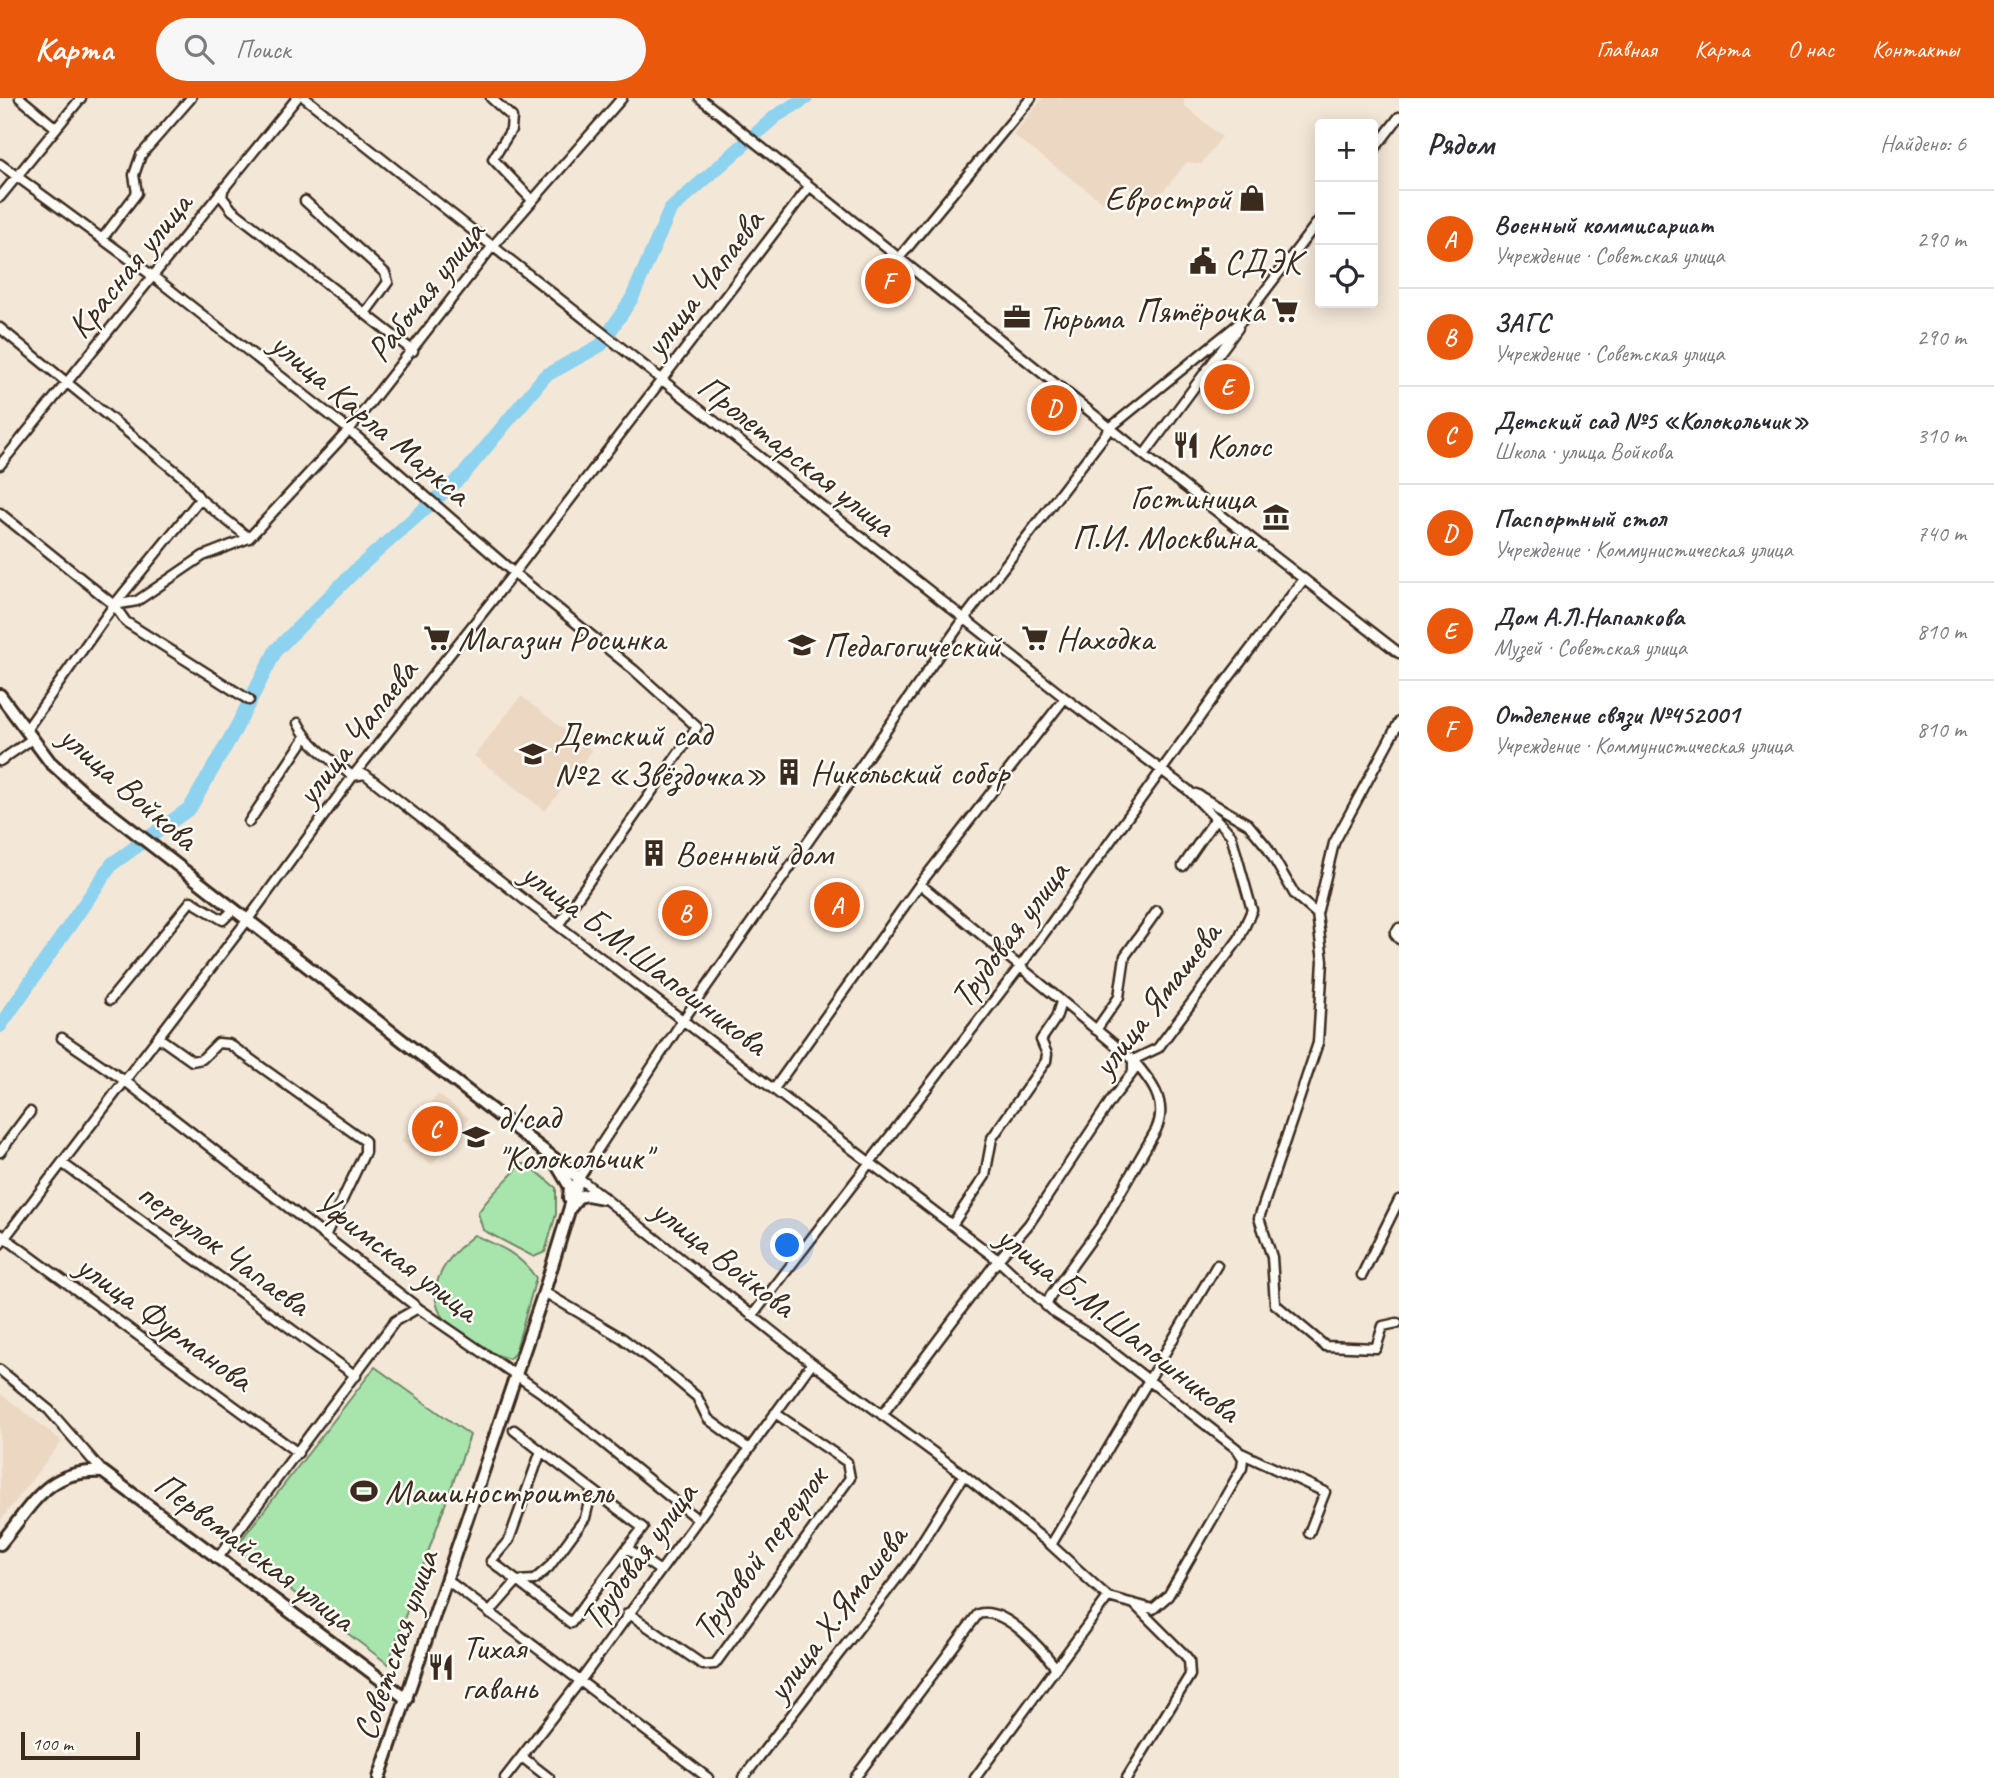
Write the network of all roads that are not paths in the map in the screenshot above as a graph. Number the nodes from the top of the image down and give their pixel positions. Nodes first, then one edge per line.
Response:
1 (20, 98) edge
2 (81, 98) edge
3 (191, 98) edge
4 (297, 98) edge
5 (305, 98) edge
6 (491, 98) edge
7 (622, 98) edge
8 (700, 98) edge
9 (1031, 98) edge
10 (1399, 117) edge
11 (56, 128) junction
12 (1378, 144) edge
13 (0, 164) edge
14 (16, 176) junction
15 (808, 187) junction
16 (223, 191) junction
17 (0, 197) edge
18 (531, 200) junction
19 (305, 201) dead end
20 (1315, 226) edge
21 (102, 239) junction
22 (492, 247) junction
23 (899, 258) junction
24 (155, 277) junction
25 (366, 312) junction
26 (1244, 320) junction
27 (0, 328) edge
28 (413, 351) junction
29 (662, 381) junction
30 (67, 382) junction
31 (1111, 427) junction
32 (348, 429) junction
33 (1144, 455) junction
34 (0, 465) edge
35 (201, 499) junction
36 (0, 513) edge
37 (249, 538) junction
38 (514, 573) junction
39 (1304, 579) junction
40 (114, 605) junction
41 (964, 619) junction
42 (1399, 653) edge
43 (0, 695) edge
44 (1065, 698) junction
45 (249, 700) dead end
46 (1399, 722) edge
47 (298, 723) dead end
48 (29, 734) junction
49 (305, 738) junction
50 (0, 761) edge
51 (1161, 771) junction
52 (353, 776) junction
53 (1188, 790) junction
54 (1216, 818) junction
55 (249, 822) dead end
56 (1183, 866) dead end
57 (920, 884) junction
58 (232, 911) junction
59 (1157, 911) dead end
60 (1317, 914) junction
61 (246, 922) junction
62 (559, 924) junction
63 (1019, 968) junction
64 (110, 1000) dead end
65 (1061, 1002) junction
66 (684, 1020) junction
67 (1096, 1030) junction
68 (158, 1037) junction
69 (62, 1038) dead end
70 (1133, 1060) junction
71 (125, 1081) junction
72 (774, 1089) junction
73 (30, 1112) dead end
74 (0, 1152) edge
75 (552, 1158) junction
76 (62, 1163) junction
77 (868, 1163) junction
78 (579, 1178) junction
79 (603, 1198) junction
80 (1399, 1200) edge
81 (568, 1211) junction
82 (952, 1224) junction
83 (326, 1234) junction
84 (2, 1238) edge
85 (998, 1259) junction
86 (1217, 1265) dead end
87 (1362, 1275) dead end
88 (544, 1292) junction
89 (1046, 1306) junction
90 (418, 1308) junction
91 (752, 1315) junction
92 (1398, 1323) edge
93 (812, 1363) junction
94 (0, 1370) edge
95 (515, 1373) junction
96 (356, 1376) junction
97 (1150, 1380) junction
98 (775, 1413) junction
99 (882, 1415) junction
100 (514, 1430) dead end
101 (749, 1449) junction
102 (541, 1451) junction
103 (298, 1453) junction
104 (1241, 1454) junction
105 (103, 1472) junction
106 (964, 1475) junction
107 (592, 1490) junction
108 (697, 1519) junction
109 (1309, 1532) dead end
110 (0, 1544) edge
111 (1051, 1545) junction
112 (627, 1548) junction
113 (217, 1559) junction
114 (659, 1570) junction
115 (447, 1580) junction
116 (517, 1581) junction
117 (1108, 1597) junction
118 (1134, 1604) junction
119 (1153, 1609) joint
120 (489, 1613) junction
121 (628, 1614) junction
122 (1056, 1668) junction
123 (581, 1680) junction
124 (407, 1699) junction
125 (522, 1757) junction
126 (379, 1778) edge
127 (505, 1778) edge
128 (549, 1778) edge
129 (708, 1778) edge
130 (743, 1778) edge
131 (855, 1778) edge
132 (975, 1778) edge
133 (1127, 1778) edge

1 - 11 street
2 - 11 street
3 - 21 street
4 - 16 street, Красная улица
5 - 22 street, Пролетарская улица
6 - 18 street
7 - 18 street, Рабочая улица
8 - 15 street
9 - 23 street
10 - 12 street
11 - 14 street
13 - 14 street, улица Карла Маркса
14 - 17 street
14 - 21 street, улица Карла Маркса
15 - 23 street
15 - 29 street, улица Чапаева
16 - 24 street, Красная улица
16 - 25 street
18 - 22 street, Рабочая улица
19 - 25 street
20 - 26 street, Советская улица
21 - 24 street, улица Карла Маркса
22 - 28 street, Рабочая улица
22 - 29 street, Пролетарская улица
23 - 31 street
24 - 30 street, Красная улица
24 - 32 street, улица Карла Маркса
25 - 28 street
26 - 31 street, Советская улица
26 - 33 street
27 - 30 street
28 - 32 street, Рабочая улица
29 - 38 street, улица Чапаева
29 - 41 street, Пролетарская улица
30 - 34 street, Красная улица
30 - 35 street
31 - 33 street
31 - 41 street, Советская улица
32 - 37 street, Рабочая улица
32 - 38 street, улица Карла Маркса
33 - 39 street
35 - 37 street
35 - 40 street
36 - 40 street
37 - 40 street, Рабочая улица
38 - 52 street, улица Чапаева
38 - 62 street, улица Карла Маркса
39 - 42 street
39 - 51 street, Трудовая улица
40 - 45 street
40 - 48 street
41 - 44 street, Пролетарская улица
41 - 66 street, Советская улица
43 - 48 main road, улица Войкова
44 - 51 street, Пролетарская улица
44 - 57 street
46 - 60 street
47 - 49 street, улица Б.М.Шапошникова
48 - 50 street
48 - 58 main road, улица Войкова
49 - 52 street, улица Б.М.Шапошникова
49 - 55 street
51 - 53 street, улица Ямашева
51 - 63 street, Трудовая улица
52 - 61 street, улица Чапаева
52 - 62 street, улица Б.М.Шапошникова
53 - 54 street, улица Ямашева
53 - 60 street
54 - 56 street
54 - 70 street, улица Ямашева
57 - 63 street
57 - 72 street
58 - 61 main road, улица Войкова
58 - 64 street, улица Войкова
59 - 67 street
60 - 92 street
61 - 68 street, улица Чапаева
61 - 75 main road, улица Войкова
62 - 66 street, улица Б.М.Шапошникова
63 - 65 street
63 - 77 street, Трудовая улица
65 - 67 street
65 - 82 street, улица Б.М.Шапошникова
66 - 72 street, улица Б.М.Шапошникова
66 - 78 street, Советская улица
67 - 70 street
68 - 71 street, улица Чапаева
68 - 83 street
69 - 71 street, Уфимская улица
70 - 85 street, улица Ямашева
70 - 89 street, улица Ямашева
71 - 76 street, улица Чапаева
71 - 83 street, Уфимская улица
72 - 77 street, улица Б.М.Шапошникова
73 - 74 street
75 - 78 main road, улица Войкова
75 - 81 main road
76 - 84 street, улица Чапаева
76 - 96 street, переулок Чапаева
77 - 82 street, улица Б.М.Шапошникова
77 - 91 street, Трудовая улица
78 - 79 street, улица Войкова
78 - 81 main road, Советская улица
79 - 81 main road
79 - 91 street, улица Войкова
80 - 87 street
81 - 88 main road, Советская улица
82 - 85 street, улица Б.М.Шапошникова
83 - 90 street, Уфимская улица
84 - 103 street, улица Фурманова
85 - 89 street, улица Б.М.Шапошникова
85 - 99 street
86 - 97 street
88 - 95 main road, Советская улица
88 - 101 street
89 - 97 street, улица Б.М.Шапошникова
90 - 95 street, Уфимская улица
90 - 96 street
91 - 93 street, улица Войкова
93 - 98 street, Трудовая улица
93 - 99 street, улица Войкова
94 - 105 street, Первомайская улица
95 - 108 street, Уфимская улица
95 - 115 main road, Советская улица
96 - 103 street
97 - 104 street, улица Б.М.Шапошникова
97 - 111 street
98 - 101 street, Трудовая улица
98 - 121 street, Трудовой переулок
99 - 106 street, улица Войкова
100 - 102 street
101 - 108 street, Трудовая улица
102 - 107 street
102 - 116 street
103 - 113 street
104 - 109 street
104 - 119 street, улица Б.М.Шапошникова
105 - 110 main road, Первомайская улица
105 - 113 main road, Первомайская улица
106 - 111 street, улица Войкова
106 - 130 street, улица Х.Ямашева
107 - 112 street
107 - 116 street
108 - 114 street, Трудовая улица
111 - 117 street, улица Войкова
112 - 114 street
112 - 116 street
113 - 124 main road, Первомайская улица
114 - 121 street, Трудовая улица
115 - 120 street
115 - 124 main road, Советская улица
116 - 120 street
117 - 118 street, улица Войкова
117 - 122 street
118 - 119 street, улица Войкова
118 - 133 street
120 - 123 street
121 - 123 street, Трудовая улица
122 - 131 street
122 - 132 street
123 - 125 street, Трудовая улица
123 - 129 street
124 - 126 main road, Советская улица
125 - 127 street, Трудовая улица
125 - 128 street

